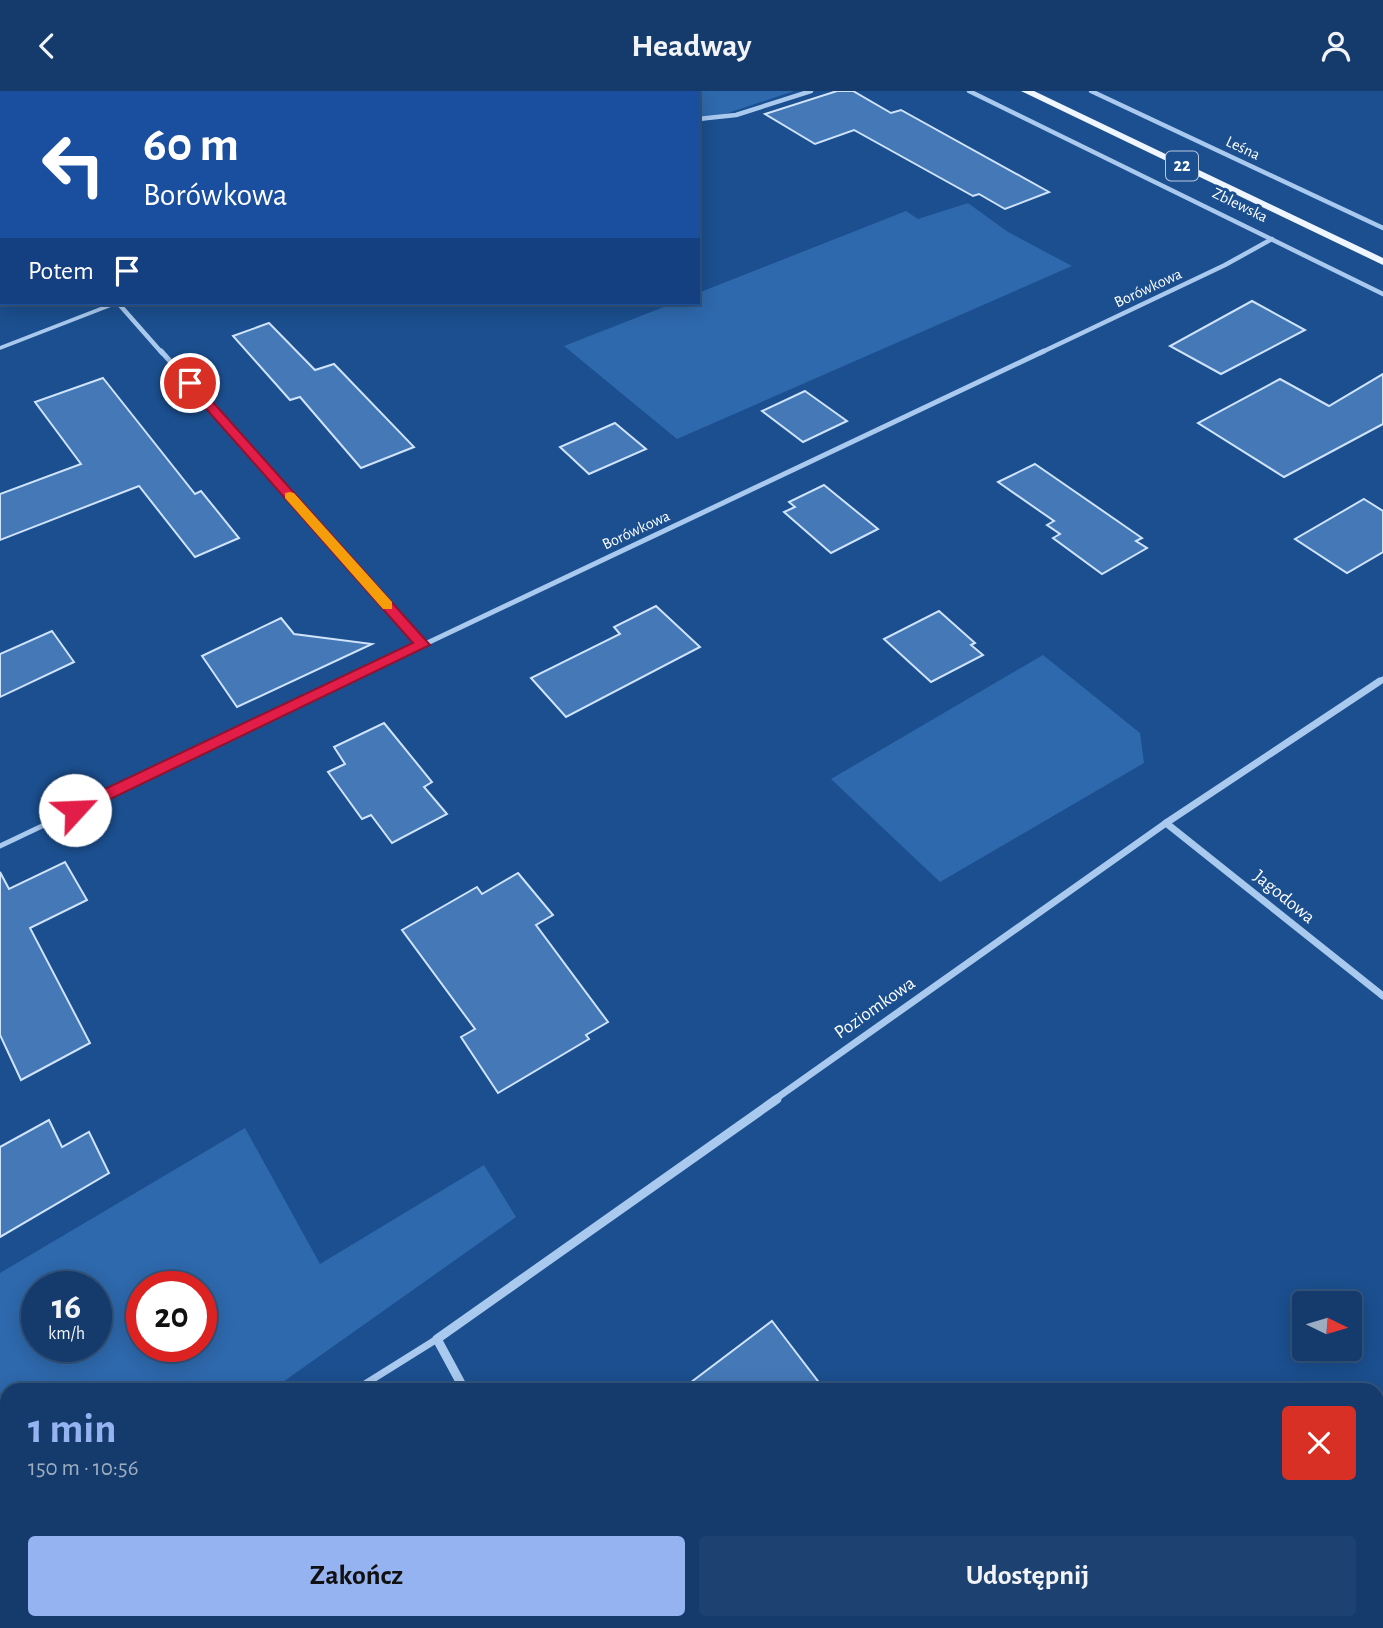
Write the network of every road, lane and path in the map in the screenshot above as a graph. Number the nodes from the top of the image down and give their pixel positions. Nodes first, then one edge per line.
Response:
1 (811, 91) edge
2 (969, 91) edge
3 (1026, 91) edge
4 (1091, 91) edge
5 (700, 119) edge
6 (1383, 228) edge
7 (1272, 239) junction
8 (1383, 263) edge
9 (1383, 294) edge
10 (112, 305) edge
11 (119, 305) edge
12 (0, 348) edge
13 (423, 645) junction
14 (1383, 679) edge
15 (1166, 823) junction
16 (0, 846) edge
17 (1383, 996) edge
18 (438, 1339) junction
19 (367, 1383) edge
20 (461, 1383) edge

1 - 5 street
2 - 7 street, Zblewska
3 - 8 main road, Zblewska / 22
4 - 6 street, Leśna
7 - 9 street, Zblewska
7 - 13 street, Borówkowa
10 - 12 lane
11 - 13 street
13 - 16 lane
14 - 15 street, Poziomkowa
15 - 17 street, Jagodowa
15 - 18 street, Poziomkowa
18 - 19 lane
18 - 20 street

